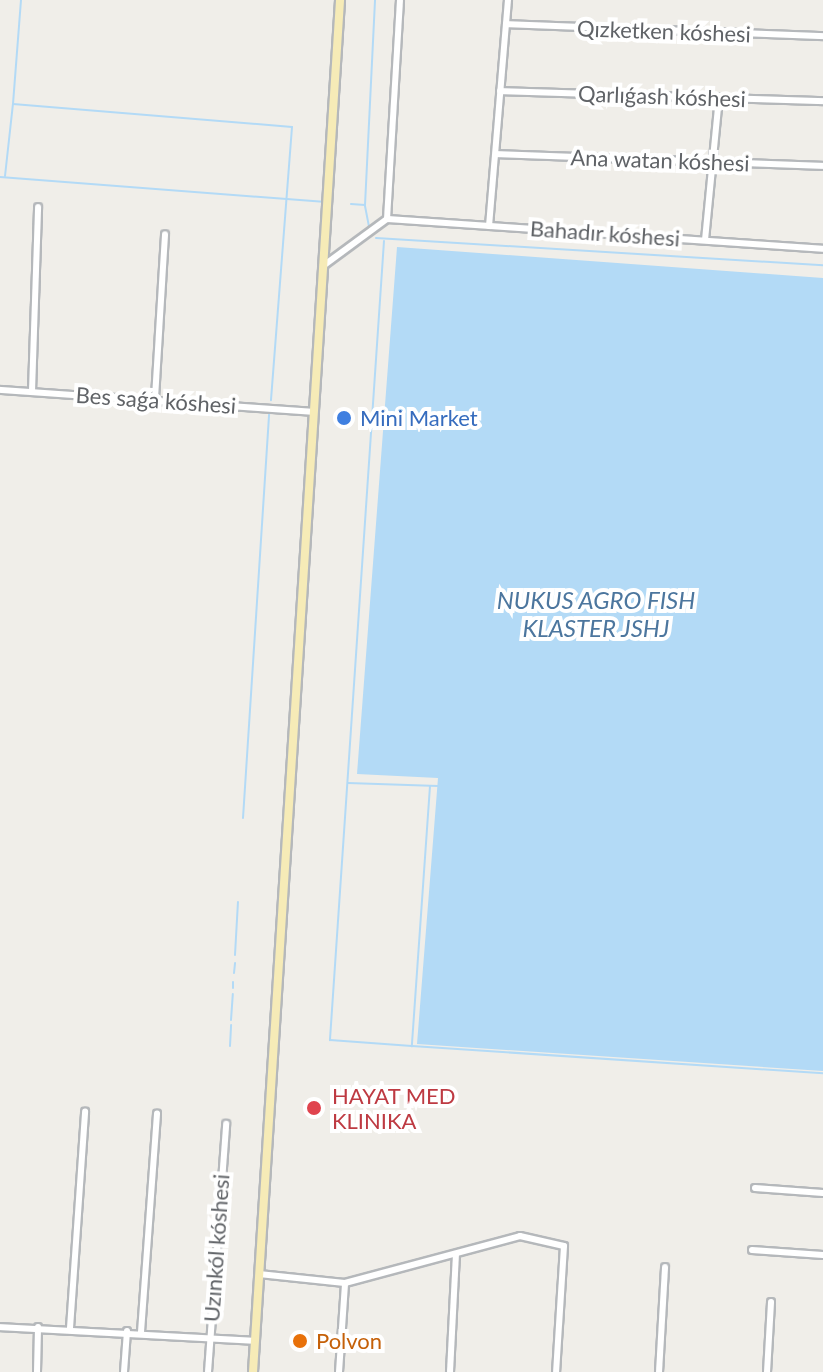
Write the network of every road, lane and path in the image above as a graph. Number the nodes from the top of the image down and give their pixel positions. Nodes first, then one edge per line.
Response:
1 (340, 0) edge
2 (400, 0) edge
3 (508, 0) edge
4 (506, 24) junction
5 (823, 36) edge
6 (500, 91) junction
7 (719, 98) junction
8 (823, 101) edge
9 (497, 154) junction
10 (715, 161) junction
11 (823, 166) edge
12 (38, 207) dead end
13 (387, 219) junction
14 (489, 226) junction
15 (165, 234) dead end
16 (705, 240) junction
17 (823, 249) edge
18 (321, 267) junction
19 (0, 390) edge
20 (32, 391) junction
21 (155, 398) junction
22 (312, 412) junction
23 (85, 1112) dead end
24 (157, 1114) dead end
25 (226, 1124) dead end
26 (755, 1188) dead end
27 (823, 1193) edge
28 (752, 1250) dead end
29 (456, 1255) junction
30 (823, 1255) edge
31 (665, 1267) dead end
32 (259, 1274) junction
33 (345, 1283) junction
34 (771, 1302) dead end
35 (0, 1327) edge
36 (38, 1327) junction
37 (70, 1328) junction
38 (127, 1331) junction
39 (141, 1332) junction
40 (210, 1338) junction
41 (255, 1341) junction
42 (37, 1372) edge
43 (124, 1372) edge
44 (208, 1372) edge
45 (253, 1372) edge
46 (339, 1372) edge
47 (450, 1372) edge
48 (556, 1372) edge
49 (659, 1372) edge
50 (767, 1372) edge

1 - 18 main road
2 - 13 street
3 - 4 street
4 - 5 street, Qızketken kóshesi
4 - 6 street
6 - 7 street, Qarlıǵash kóshesi
6 - 9 street
7 - 8 street, Qarlıǵash kóshesi
7 - 10 street
9 - 10 street, Ana watan kóshesi
9 - 14 street
10 - 11 street, Ana watan kóshesi
10 - 16 street
12 - 20 street
13 - 14 street, Bahadır kóshesi
13 - 18 street
14 - 16 street, Bahadır kóshesi
15 - 21 street
16 - 17 street, Bahadır kóshesi
18 - 22 main road
19 - 20 street, Bes saǵa kóshesi
20 - 21 street, Bes saǵa kóshesi
21 - 22 street, Bes saǵa kóshesi
22 - 32 main road
23 - 37 street
24 - 39 street
25 - 40 street, Uzınkól kóshesi
26 - 27 street
28 - 30 street
29 - 33 street
29 - 47 street
29 - 48 street
31 - 49 street
32 - 33 street
32 - 41 main road
33 - 46 street
34 - 50 street
35 - 36 street
36 - 37 street
36 - 42 street
37 - 38 street
38 - 39 street
38 - 43 street
39 - 40 street
40 - 41 street
40 - 44 street, Uzınkól kóshesi
41 - 45 main road

